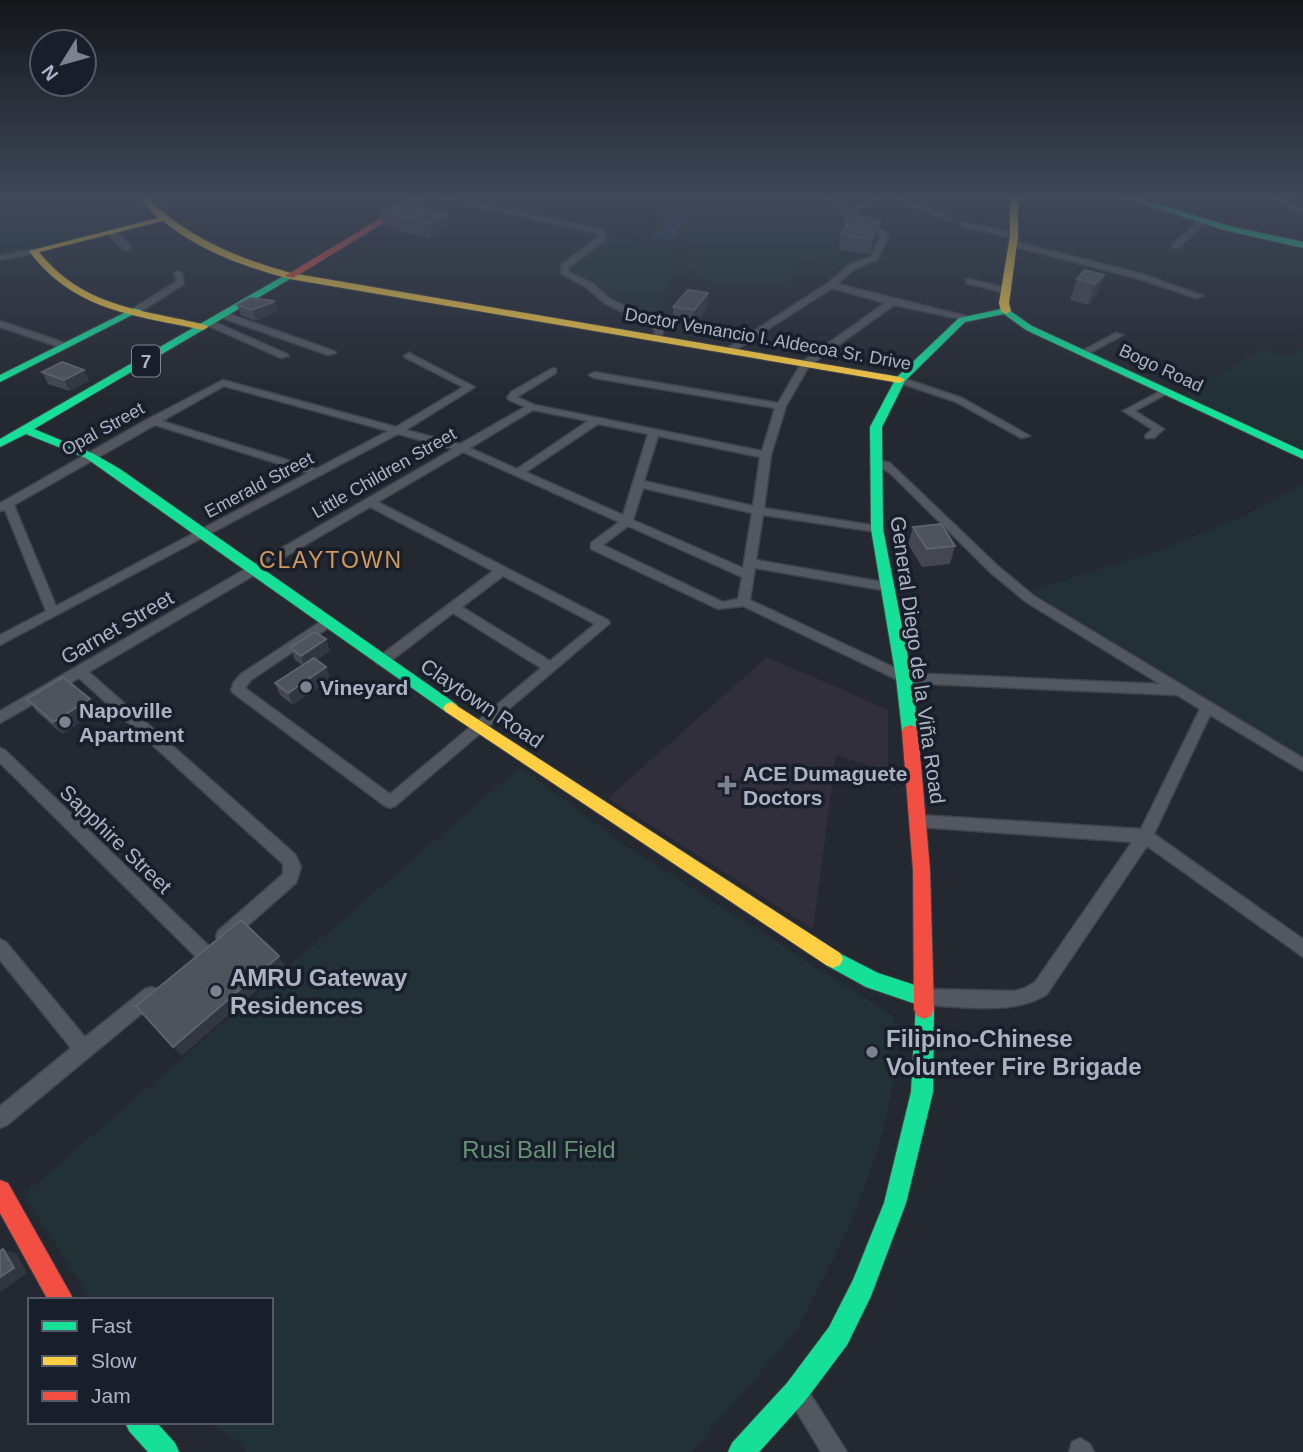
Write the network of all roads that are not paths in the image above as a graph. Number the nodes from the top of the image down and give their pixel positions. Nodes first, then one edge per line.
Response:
1 (44, 265) edge
2 (253, 265) edge
3 (309, 265) edge
4 (567, 265) edge
5 (856, 265) edge
6 (1010, 265) edge
7 (1101, 265) edge
8 (178, 273) dead end
9 (290, 276) junction
10 (969, 281) dead end
11 (831, 285) junction
12 (1006, 291) junction
13 (1199, 296) dead end
14 (892, 302) junction
15 (136, 310) junction
16 (1006, 311) junction
17 (970, 317) junction
18 (212, 322) junction
19 (1, 326) edge
20 (1119, 335) dead end
21 (657, 339) junction
22 (65, 346) junction
23 (728, 351) junction
24 (331, 353) dead end
25 (1083, 353) junction
26 (284, 356) dead end
27 (409, 356) dead end
28 (805, 364) junction
29 (553, 370) dead end
30 (594, 375) dead end
31 (0, 379) edge
32 (900, 380) junction
33 (1167, 391) junction
34 (781, 406) junction
35 (532, 407) junction
36 (597, 420) junction
37 (152, 421) junction
38 (27, 430) junction
39 (398, 430) junction
40 (654, 432) junction
41 (1025, 436) dead end
42 (1150, 436) dead end
43 (0, 444) edge
44 (462, 448) junction
45 (766, 454) junction
46 (90, 456) junction
47 (1303, 456) edge
48 (875, 462) junction
49 (518, 472) junction
50 (318, 473) junction
51 (637, 483) junction
52 (369, 502) junction
53 (4, 505) edge
54 (758, 511) junction
55 (627, 521) junction
56 (877, 529) junction
57 (205, 533) junction
58 (254, 569) junction
59 (749, 569) junction
60 (501, 571) junction
61 (888, 587) junction
62 (744, 602) junction
63 (454, 608) junction
64 (53, 613) junction
65 (327, 623) junction
66 (0, 641) edge
67 (382, 661) junction
68 (551, 668) junction
69 (79, 671) junction
70 (904, 677) junction
71 (1179, 690) junction
72 (1207, 708) junction
73 (0, 718) edge
74 (480, 728) junction
75 (0, 754) edge
76 (1303, 765) edge
77 (920, 821) junction
78 (1145, 836) junction
79 (0, 947) edge
80 (1303, 949) edge
81 (160, 988) edge
82 (923, 997) junction
83 (84, 1049) junction
84 (0, 1118) edge
85 (0, 1191) edge
86 (61, 1298) edge
87 (796, 1392) junction
88 (140, 1424) edge
89 (166, 1452) edge
90 (741, 1452) edge
91 (835, 1452) edge

1 - 15 main road
2 - 9 main road, Doctor Venancio I. Aldecoa Sr. Drive
3 - 9 main road, 7
4 - 21 street
5 - 11 street
6 - 12 main road
7 - 13 street
8 - 15 street
9 - 18 main road, 7
9 - 21 main road, Doctor Venancio I. Aldecoa Sr. Drive
10 - 12 street
11 - 14 street
11 - 23 street
12 - 16 main road
14 - 17 street
14 - 28 street
15 - 18 main road
15 - 22 main road
16 - 17 main road, General Diego de la Viña Road
16 - 25 main road, Bogo Road
17 - 32 main road, General Diego de la Viña Road
18 - 24 street
18 - 26 street
18 - 38 main road, 7
19 - 22 street
20 - 25 street
21 - 23 main road, Doctor Venancio I. Aldecoa Sr. Drive
22 - 31 main road
23 - 28 main road, Doctor Venancio I. Aldecoa Sr. Drive
25 - 33 main road, Bogo Road
27 - 39 street, Emerald Street
28 - 32 main road, Doctor Venancio I. Aldecoa Sr. Drive
28 - 34 street
29 - 35 street
30 - 34 street
32 - 41 street, Doctor Venancio I. Aldecoa Sr. Drive
32 - 48 main road, General Diego de la Viña Road
33 - 42 street
33 - 47 main road, Bogo Road
34 - 45 street
35 - 36 street
35 - 44 street, Little Children Street
36 - 40 street
36 - 49 street
37 - 39 street, Opal Street
37 - 46 street, Opal Street
37 - 50 street
38 - 43 main road, 7
38 - 46 main road, Claytown Road
39 - 44 street
39 - 50 street, Emerald Street
40 - 45 street
40 - 51 street
44 - 49 street
44 - 52 street, Little Children Street
45 - 54 street
46 - 53 street, Opal Street
46 - 57 main road, Claytown Road
48 - 56 main road, General Diego de la Viña Road
48 - 71 street
49 - 55 street
50 - 57 street, Emerald Street
51 - 54 street
51 - 55 street
52 - 58 street, Little Children Street
52 - 60 street
53 - 64 street
54 - 56 street
54 - 59 street
55 - 59 street
55 - 62 street
56 - 61 main road, General Diego de la Viña Road
57 - 58 main road, Claytown Road
57 - 64 street, Emerald Street
58 - 65 main road, Claytown Road
58 - 69 street, Garnet Street
59 - 61 street
59 - 62 street
60 - 63 street
60 - 68 street
61 - 70 main road, General Diego de la Viña Road
62 - 70 street
63 - 67 street
63 - 68 street
64 - 66 street, Emerald Street
65 - 67 main road, Claytown Road
65 - 74 street
67 - 74 main road, Claytown Road
68 - 74 street
69 - 73 street, Garnet Street
69 - 75 street, Sapphire Street
70 - 71 street
70 - 77 main road, General Diego de la Viña Road
71 - 72 street
72 - 76 street
72 - 78 street
74 - 82 main road, Claytown Road
77 - 78 street
77 - 82 main road, General Diego de la Viña Road
78 - 80 street
78 - 82 street
79 - 83 street
81 - 83 street
82 - 87 main road, General Diego de la Viña Road
83 - 84 street
85 - 86 main road
87 - 90 main road, General Diego de la Viña Road
87 - 91 street
88 - 89 main road

